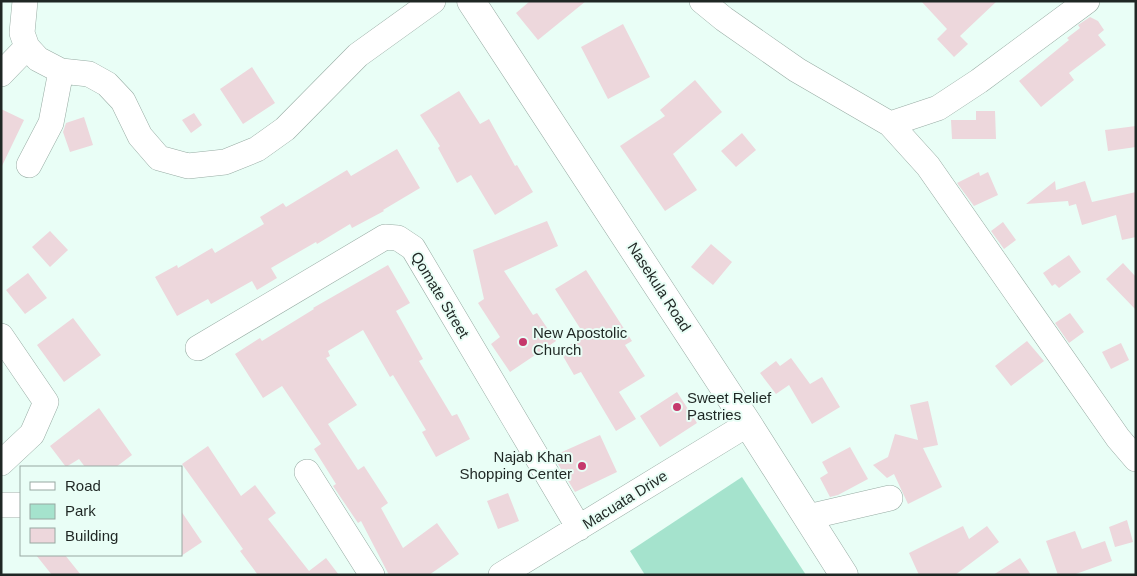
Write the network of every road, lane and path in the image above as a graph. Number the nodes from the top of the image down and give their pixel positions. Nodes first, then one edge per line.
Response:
1 (25, 1) edge
2 (433, 1) edge
3 (471, 1) edge
4 (702, 1) edge
5 (1087, 1) edge
6 (27, 47) junction
7 (61, 71) junction
8 (1, 74) edge
9 (890, 124) junction
10 (29, 165) dead end
11 (1, 336) edge
12 (198, 348) dead end
13 (748, 424) junction
14 (1136, 459) edge
15 (1, 463) edge
16 (307, 472) dead end
17 (890, 498) dead end
18 (1, 505) edge
19 (20, 506) edge
20 (808, 517) junction
21 (579, 528) junction
22 (372, 575) edge
23 (501, 575) edge
24 (844, 575) edge

1 - 6 street
2 - 7 street
3 - 13 main road, Nasekula Road
4 - 9 street
5 - 9 street
6 - 7 street
6 - 8 street
7 - 10 street
9 - 14 street
11 - 15 street
12 - 21 street, Qomate Street
13 - 20 main road, Nasekula Road
13 - 21 street, Macuata Drive
16 - 22 street
17 - 20 street
18 - 19 street
20 - 24 main road, Nasekula Road
21 - 23 street, Macuata Drive

